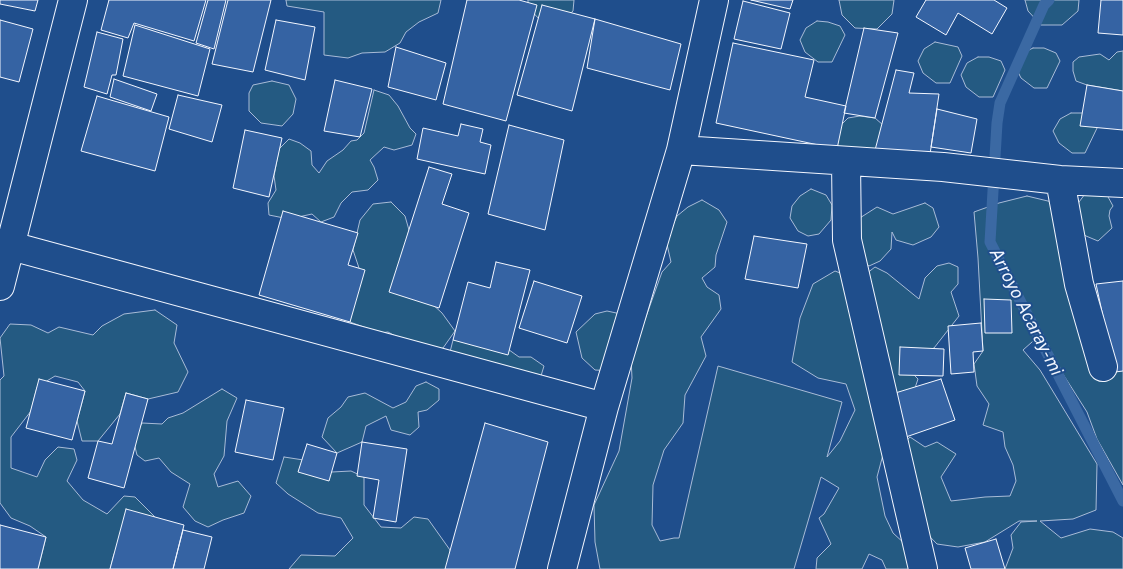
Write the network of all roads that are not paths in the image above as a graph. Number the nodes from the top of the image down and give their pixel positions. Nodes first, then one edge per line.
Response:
1 (73, 0) edge
2 (710, 1) edge
3 (681, 150) junction
4 (846, 162) junction
5 (1060, 180) junction
6 (1123, 183) edge
7 (5, 244) edge
8 (0, 286) edge
9 (1103, 367) dead end
10 (604, 407) junction
11 (562, 569) edge
12 (923, 569) edge

1 - 7 street
2 - 3 street
3 - 4 street
3 - 10 street
4 - 5 street
4 - 12 street
5 - 6 street
5 - 9 street
7 - 8 street
7 - 10 street
10 - 11 street

